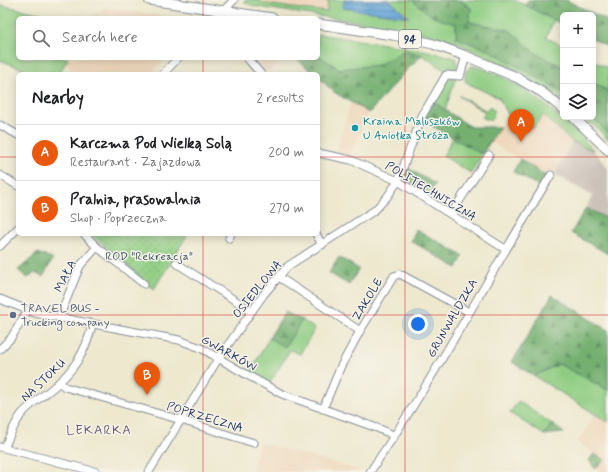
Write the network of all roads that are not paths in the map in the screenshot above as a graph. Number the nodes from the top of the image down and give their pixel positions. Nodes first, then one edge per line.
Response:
1 (148, 0) edge
2 (234, 0) edge
3 (219, 15) edge
4 (237, 16) edge
5 (320, 24) edge
6 (466, 56) junction
7 (176, 60) edge
8 (249, 60) edge
9 (165, 72) edge
10 (259, 72) edge
11 (560, 106) edge
12 (576, 120) edge
13 (0, 125) edge
14 (16, 134) edge
15 (608, 150) edge
16 (320, 153) edge
17 (488, 155) dead end
18 (0, 175) edge
19 (551, 175) dead end
20 (398, 181) junction
21 (16, 185) edge
22 (451, 214) junction
23 (16, 230) edge
24 (86, 236) edge
25 (317, 236) edge
26 (322, 245) junction
27 (0, 246) edge
28 (97, 247) junction
29 (505, 249) junction
30 (176, 263) dead end
31 (279, 277) junction
32 (144, 284) dead end
33 (0, 299) edge
34 (28, 310) junction
35 (251, 312) junction
36 (469, 312) junction
37 (59, 318) junction
38 (92, 325) junction
39 (360, 331) junction
40 (0, 349) edge
41 (218, 358) junction
42 (59, 382) junction
43 (323, 409) junction
44 (181, 420) junction
45 (394, 437) junction
46 (254, 443) dead end
47 (2, 448) edge
48 (76, 470) edge
49 (97, 472) edge
50 (149, 472) edge
51 (370, 472) edge

1 - 3 main road
2 - 3 street
3 - 4 main road
5 - 6 main road, 94
6 - 11 main road, 94
6 - 20 street, OSIEDLOWA
7 - 9 street
8 - 10 street
12 - 15 main road
13 - 14 street
16 - 20 street, POLITECHNICZNA
17 - 22 street
18 - 21 street
19 - 29 street, GRUNWALDZKA
20 - 22 street, POLITECHNICZNA
20 - 26 street, OSIEDLOWA
22 - 29 street, POLITECHNICZNA
23 - 27 street
24 - 28 street
25 - 26 street
26 - 31 street, OSIEDLOWA
28 - 32 street
28 - 37 street, MAŁA
29 - 36 street, GRUNWALDZKA
30 - 35 street
31 - 35 street, OSIEDLOWA
31 - 39 street
33 - 34 street, GWARKÓW
34 - 37 street, GWARKÓW
34 - 40 street
35 - 41 street, OSIEDLOWA
36 - 39 street, ZAKOLE
36 - 45 street, GRUNWALDZKA
37 - 38 street, GWARKÓW
38 - 41 street, GWARKÓW
38 - 42 street, NA STOKU
39 - 43 street, ZAKOLE
41 - 43 street, GWARKÓW
41 - 44 street, OSIEDLOWA
42 - 44 street, POPRZECZNA
42 - 47 street, NA STOKU
43 - 45 street, GWARKÓW
44 - 46 street, POPRZECZNA
44 - 50 street, OSIEDLOWA
45 - 51 street, GRUNWALDZKA
47 - 48 street
48 - 49 street

